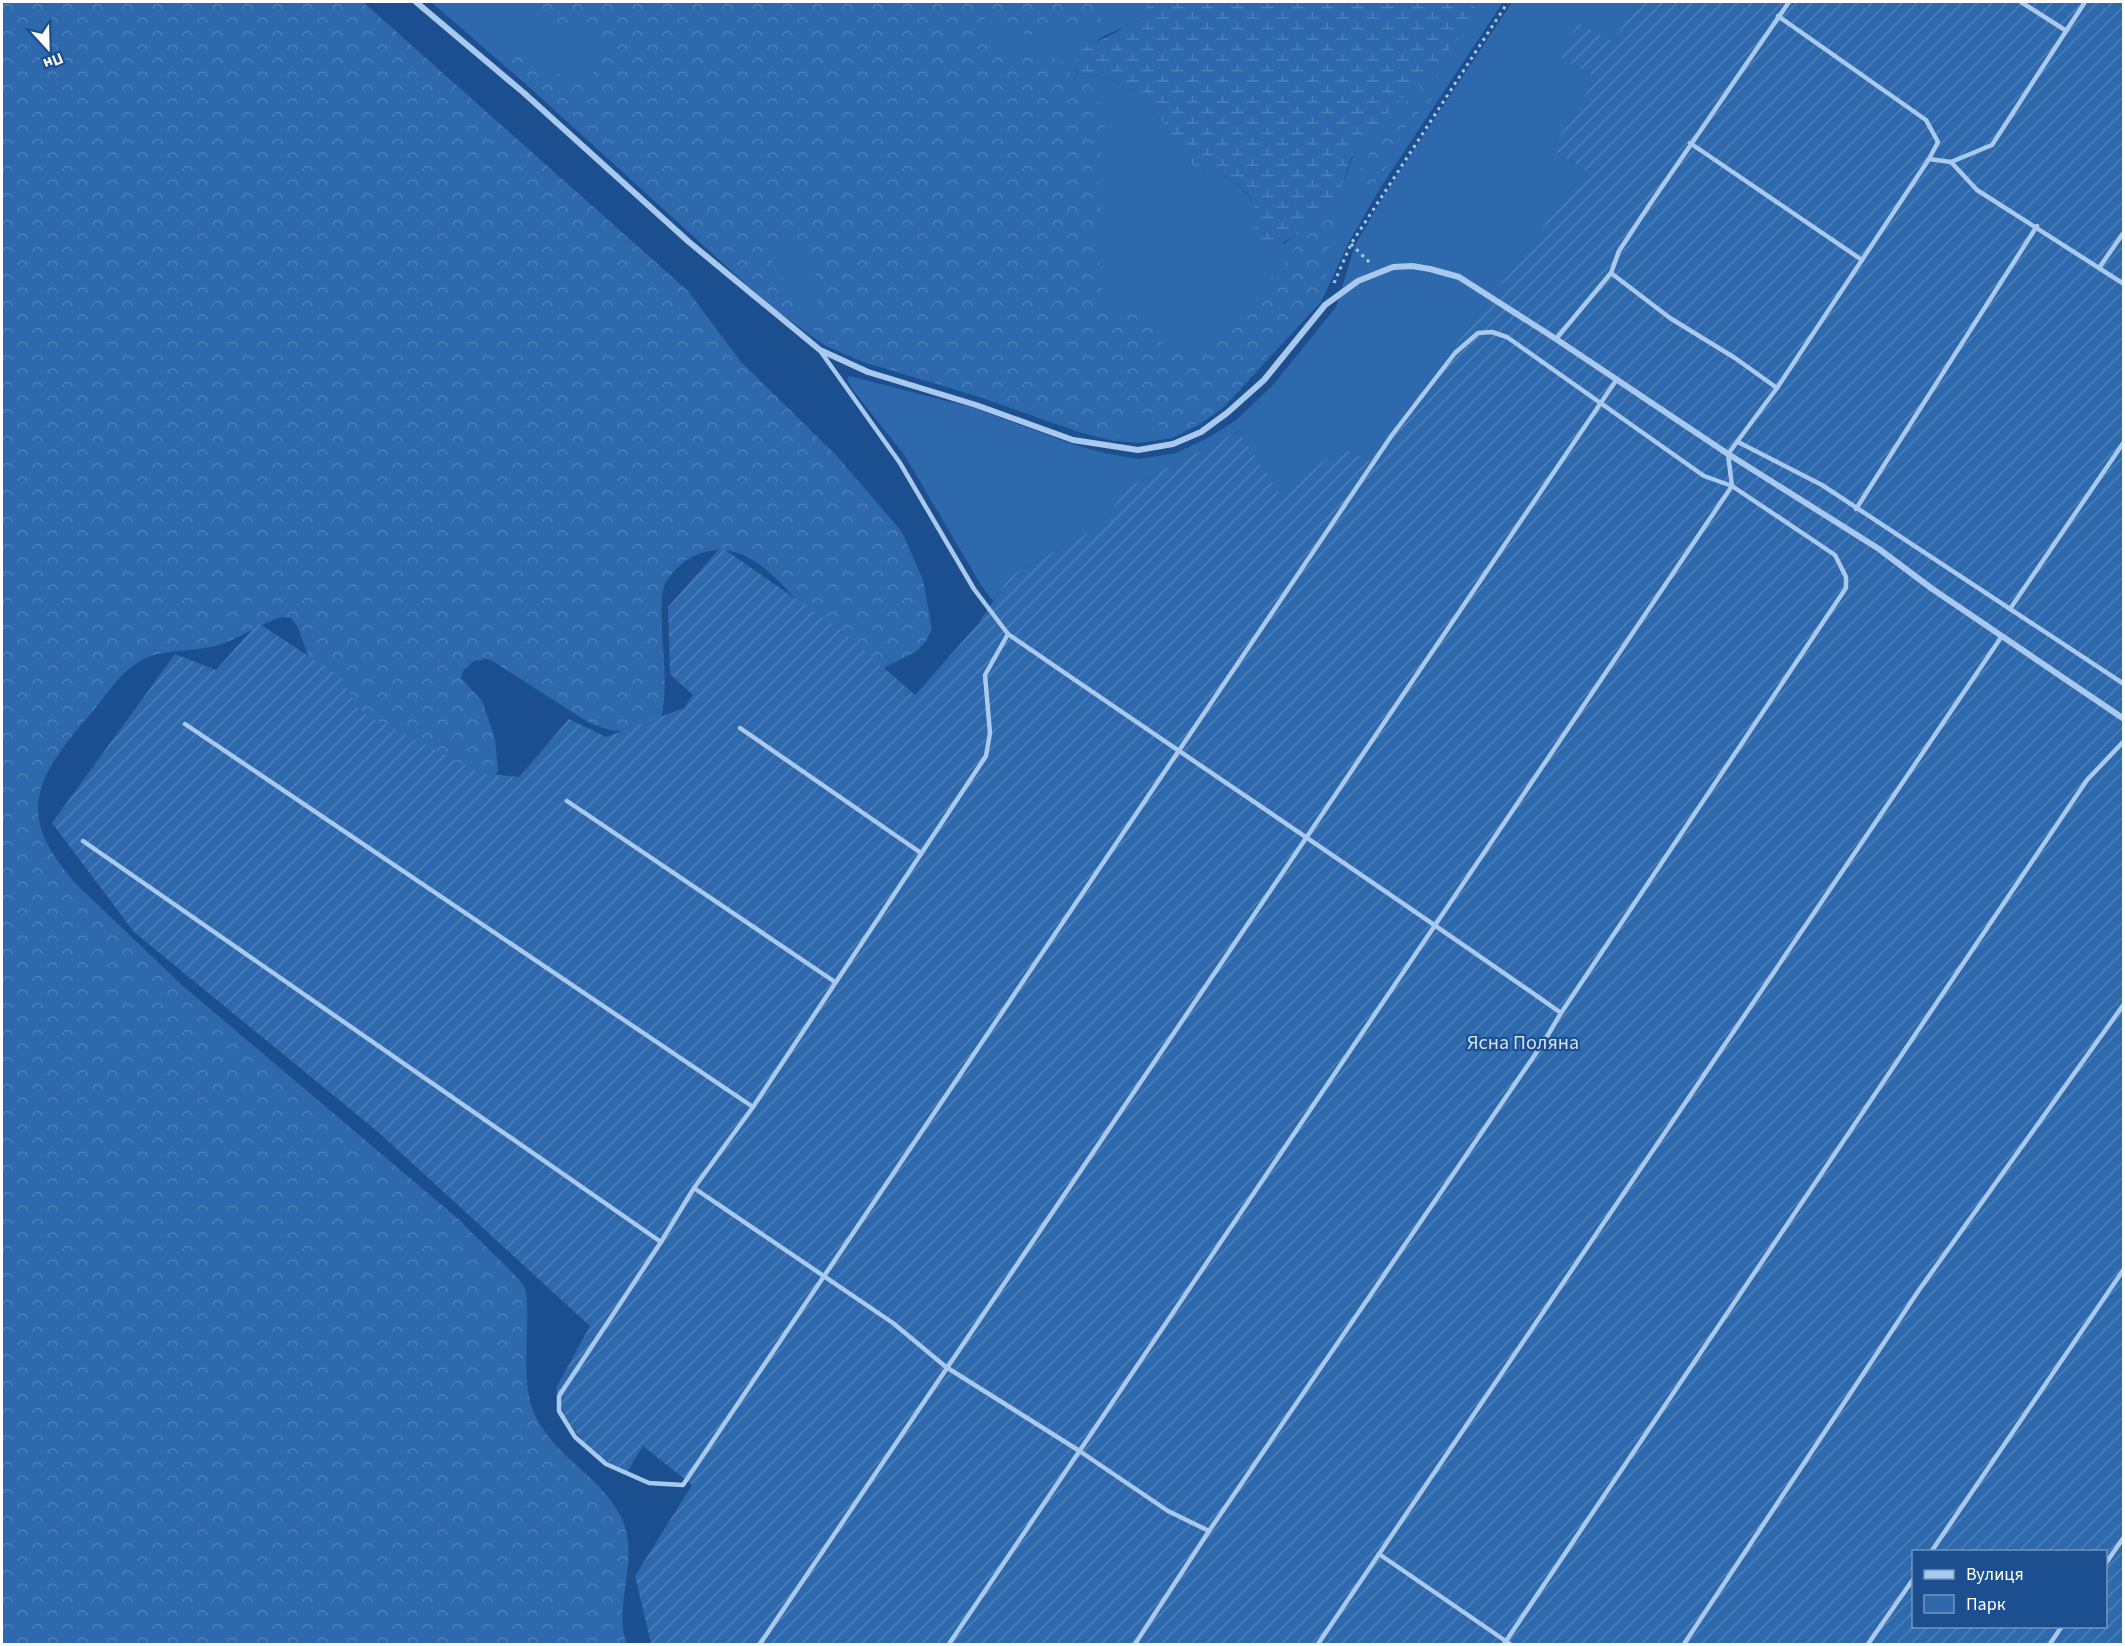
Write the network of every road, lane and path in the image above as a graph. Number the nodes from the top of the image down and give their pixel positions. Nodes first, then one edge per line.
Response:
1 (416, 2) edge
2 (1508, 2) edge
3 (1789, 2) edge
4 (2021, 2) edge
5 (2085, 2) edge
6 (1778, 16) junction
7 (2065, 30) junction
8 (1690, 143) junction
9 (1929, 159) junction
10 (1951, 162) junction
11 (2037, 226) junction
12 (2124, 232) edge
13 (1350, 244) junction
14 (1862, 260) junction
15 (2099, 267) junction
16 (1382, 270) junction
17 (1611, 273) junction
18 (2124, 284) edge
19 (1325, 305) junction
20 (1556, 339) junction
21 (820, 350) junction
22 (1617, 380) junction
23 (1777, 388) junction
24 (1601, 405) junction
25 (1738, 442) junction
26 (2124, 442) edge
27 (1728, 454) junction
28 (1732, 486) junction
29 (1856, 509) junction
30 (2010, 609) junction
31 (1008, 634) junction
32 (2002, 636) junction
33 (2124, 684) edge
34 (2124, 719) edge
35 (185, 724) dead end
36 (740, 728) dead end
37 (2124, 741) edge
38 (1179, 752) junction
39 (567, 801) dead end
40 (1308, 838) junction
41 (83, 841) dead end
42 (921, 854) junction
43 (1436, 925) junction
44 (835, 982) junction
45 (2124, 1005) edge
46 (1560, 1013) junction
47 (753, 1107) junction
48 (694, 1188) junction
49 (661, 1242) junction
50 (2124, 1269) edge
51 (824, 1275) junction
52 (946, 1367) junction
53 (1078, 1450) junction
54 (1209, 1532) junction
55 (2124, 1537) edge
56 (1932, 1550) edge
57 (1379, 1554) junction
58 (2107, 1562) edge
59 (1912, 1581) edge
60 (2061, 1628) edge
61 (1506, 1643) edge
62 (760, 1644) edge
63 (949, 1644) edge
64 (1135, 1644) edge
65 (1318, 1644) edge
66 (1684, 1644) edge
67 (1868, 1644) edge
68 (2050, 1644) edge

1 - 21 street
2 - 13 path
3 - 6 lane
4 - 7 lane
5 - 7 lane
6 - 8 lane
6 - 9 lane
7 - 10 lane
8 - 14 lane
8 - 17 lane
9 - 10 lane
9 - 14 lane
10 - 11 lane
11 - 15 lane
11 - 29 lane
12 - 15 lane
13 - 16 path
13 - 19 path
14 - 23 lane
15 - 18 lane
16 - 19 street
16 - 20 street
17 - 20 lane
17 - 23 lane
19 - 21 street
20 - 22 street
21 - 31 lane
22 - 24 lane
22 - 27 street
23 - 25 lane
24 - 28 lane
24 - 38 lane
24 - 40 lane
25 - 27 lane
25 - 29 lane
26 - 30 lane
27 - 28 lane
27 - 32 street
28 - 43 lane
28 - 46 lane
29 - 30 lane
30 - 33 lane
31 - 38 lane
31 - 42 lane
32 - 34 street
32 - 57 lane
35 - 47 lane
36 - 42 lane
37 - 61 lane
38 - 40 lane
38 - 51 lane
39 - 44 lane
40 - 43 lane
40 - 52 lane
41 - 49 lane
42 - 44 lane
43 - 46 lane
43 - 53 lane
44 - 47 lane
45 - 66 lane
46 - 54 lane
47 - 48 lane
48 - 49 lane
48 - 51 lane
49 - 51 lane
50 - 56 lane
51 - 52 lane
52 - 53 lane
52 - 62 lane
53 - 54 lane
53 - 63 lane
54 - 64 lane
55 - 58 lane
57 - 61 lane
57 - 65 lane
59 - 67 lane
60 - 68 lane

